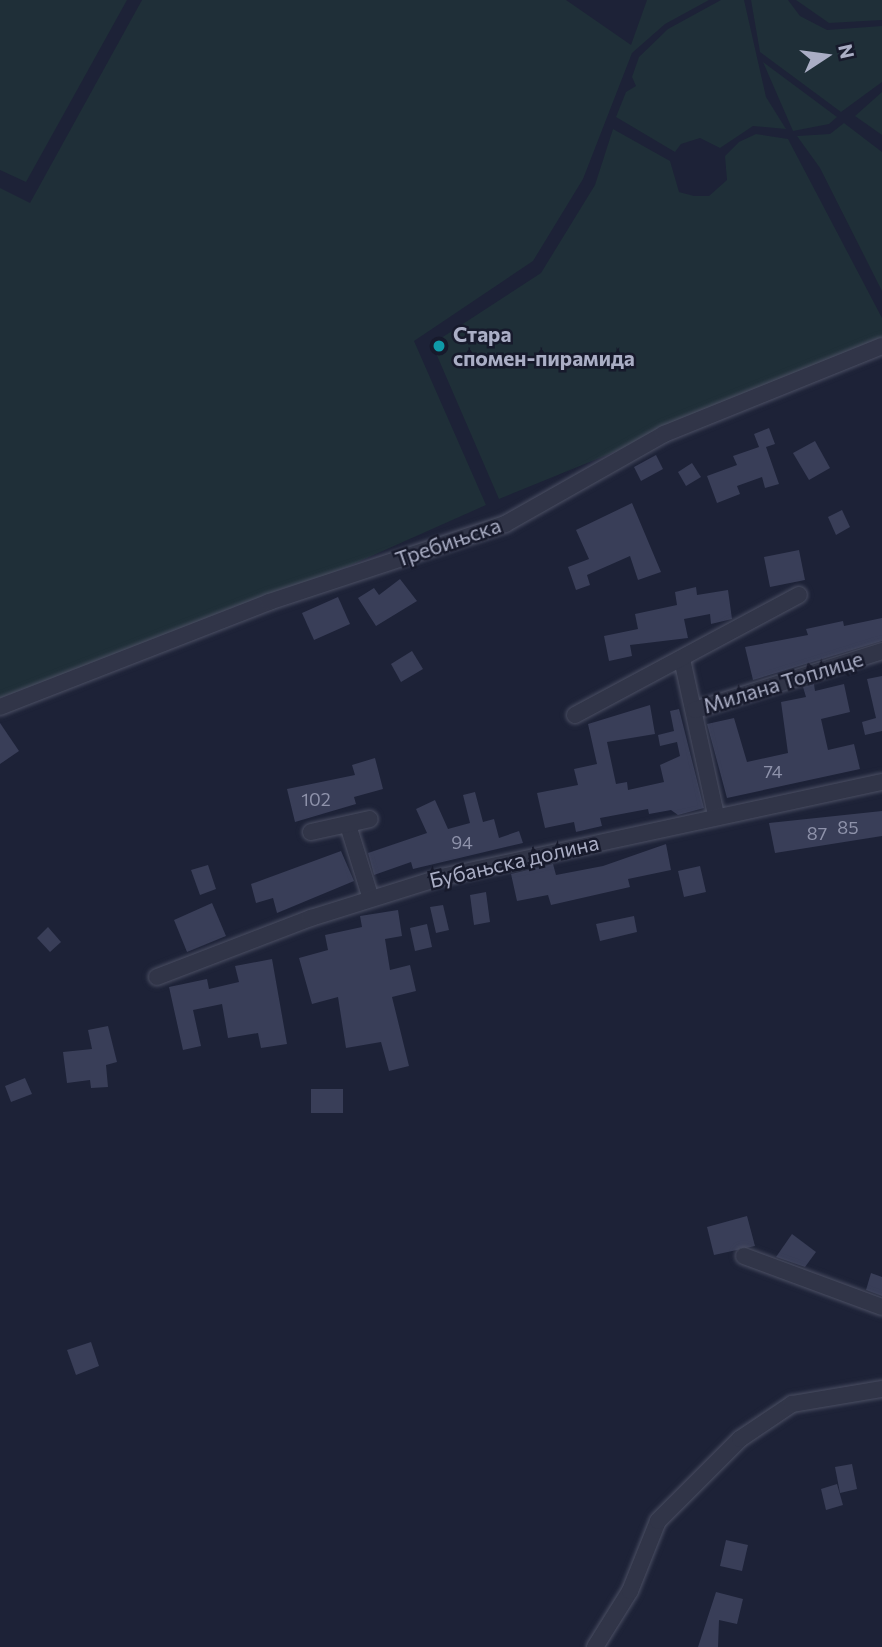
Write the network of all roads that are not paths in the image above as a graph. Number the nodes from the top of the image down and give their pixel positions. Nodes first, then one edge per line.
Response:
1 (882, 346) edge
2 (799, 595) dead end
3 (882, 652) edge
4 (682, 659) junction
5 (0, 708) edge
6 (695, 710) junction
7 (575, 715) dead end
8 (882, 782) edge
9 (716, 815) junction
10 (370, 819) dead end
11 (348, 825) junction
12 (311, 832) dead end
13 (371, 899) junction
14 (157, 977) dead end
15 (744, 1256) dead end
16 (882, 1307) edge
17 (882, 1389) edge
18 (595, 1647) edge

1 - 5 street, Требињска
2 - 4 street
3 - 6 street, Милана Топлице
4 - 6 street, Милана Топлице
4 - 7 street
6 - 9 street
8 - 9 street, Бубањска долина
9 - 13 street, Бубањска долина
10 - 11 street
11 - 12 street
11 - 13 street
13 - 14 street, Бубањска долина
15 - 16 street
17 - 18 street

